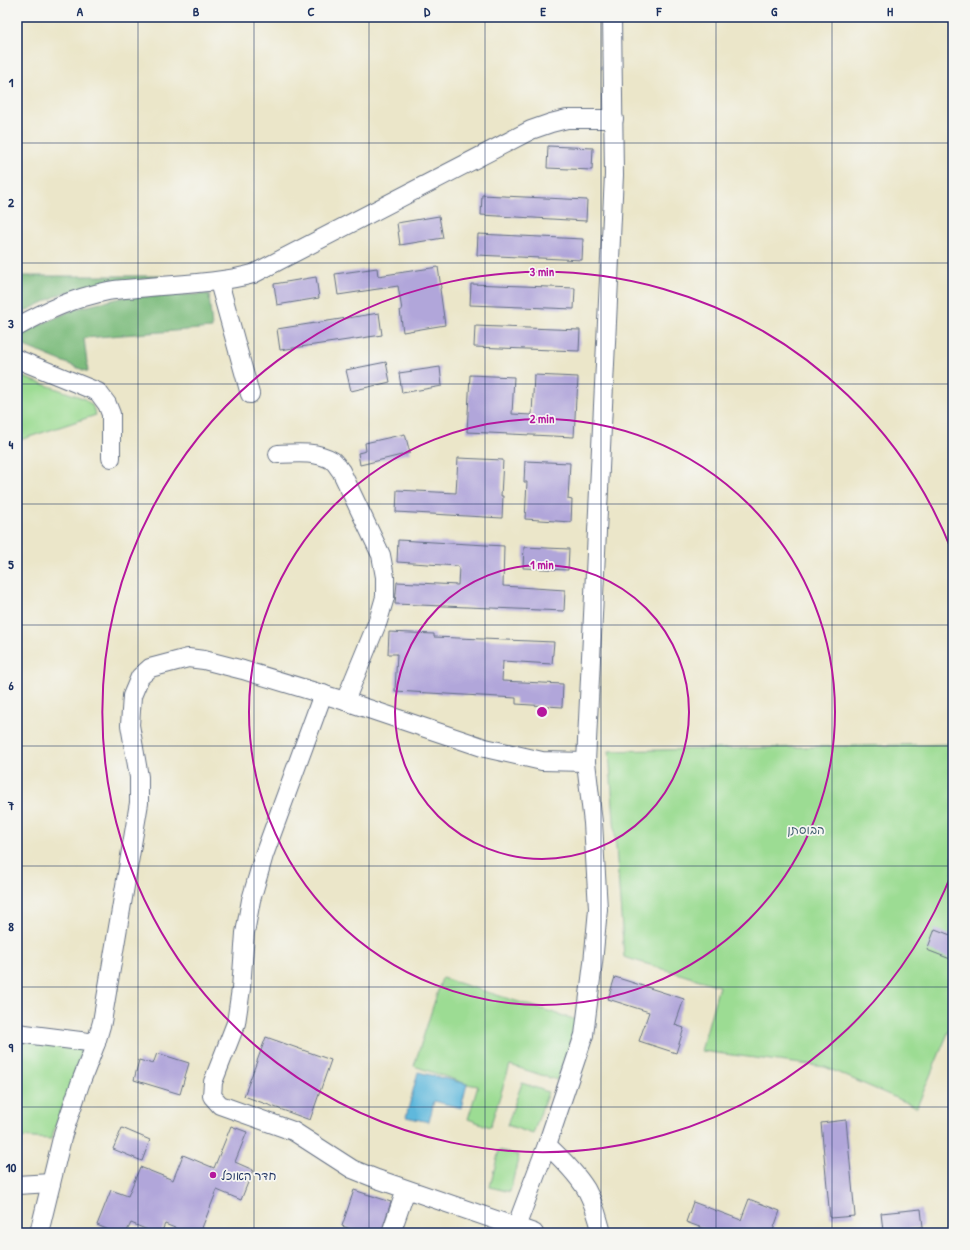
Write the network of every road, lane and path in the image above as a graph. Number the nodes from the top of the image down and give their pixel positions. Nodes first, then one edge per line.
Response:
1 (612, 17) edge
2 (614, 119) junction
3 (218, 282) junction
4 (17, 327) edge
5 (17, 359) edge
6 (250, 394) dead end
7 (278, 454) dead end
8 (111, 458) dead end
9 (323, 694) junction
10 (345, 701) junction
11 (586, 762) junction
12 (17, 1033) edge
13 (96, 1043) junction
14 (547, 1145) junction
15 (51, 1183) junction
16 (17, 1185) edge
17 (406, 1190) junction
18 (516, 1227) junction
19 (39, 1233) edge
20 (391, 1233) edge
21 (534, 1233) edge
22 (602, 1233) edge

1 - 2 street
2 - 3 street
2 - 11 street
3 - 4 street
3 - 6 street
5 - 8 street
7 - 10 street
9 - 10 street
9 - 13 street
9 - 17 street
10 - 11 street
11 - 14 street
12 - 13 street
13 - 15 street
14 - 18 street
14 - 22 street
15 - 16 street
15 - 19 street
17 - 18 street
17 - 20 street
18 - 21 street

